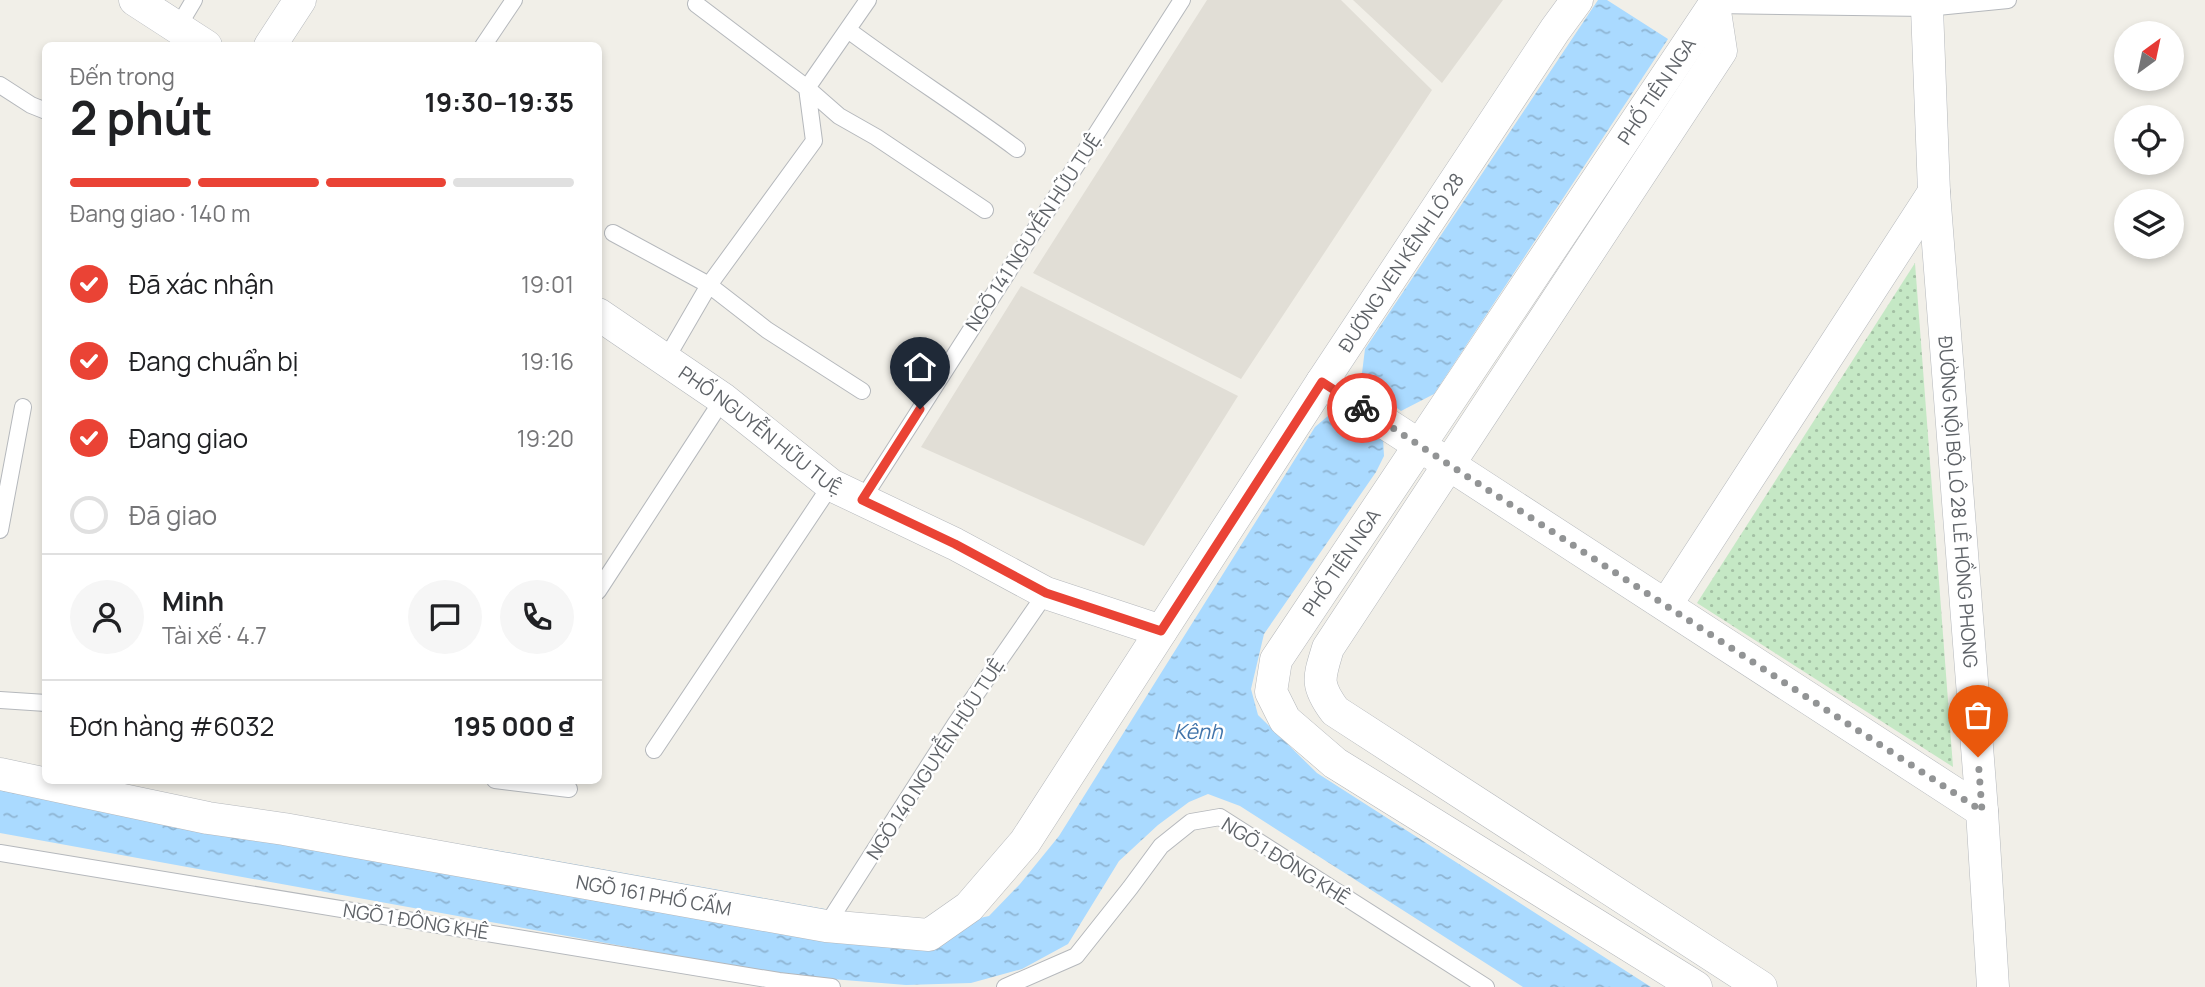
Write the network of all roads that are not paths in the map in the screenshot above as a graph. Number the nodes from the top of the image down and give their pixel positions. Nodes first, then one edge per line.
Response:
1 (135, 0) edge
2 (194, 0) edge
3 (300, 0) edge
4 (514, 0) edge
5 (868, 0) edge
6 (1182, 0) edge
7 (1577, 0) edge
8 (2008, 0) edge
9 (1713, 2) edge
10 (696, 4) dead end
11 (1927, 8) junction
12 (178, 27) junction
13 (848, 30) junction
14 (200, 42) edge
15 (273, 42) edge
16 (486, 42) edge
17 (0, 85) edge
18 (807, 88) junction
19 (42, 109) edge
20 (1017, 149) dead end
21 (1934, 192) junction
22 (985, 210) dead end
23 (613, 233) dead end
24 (709, 285) junction
25 (602, 319) edge
26 (666, 359) junction
27 (1322, 382) junction
28 (862, 391) dead end
29 (723, 399) junction
30 (23, 407) dead end
31 (1420, 445) junction
32 (1450, 463) junction
33 (831, 485) junction
34 (862, 500) junction
35 (0, 530) edge
36 (602, 585) edge
37 (1046, 593) junction
38 (1666, 605) junction
39 (1161, 631) junction
40 (0, 699) edge
41 (42, 703) edge
42 (654, 750) dead end
43 (0, 774) edge
44 (42, 783) edge
45 (47, 784) edge
46 (528, 784) edge
47 (569, 789) dead end
48 (1982, 811) junction
49 (0, 853) edge
50 (826, 926) junction
51 (832, 987) edge
52 (1005, 987) edge
53 (1486, 987) edge
54 (1696, 987) edge
55 (1761, 987) edge
56 (1993, 987) edge

1 - 12 street
2 - 12 lane
3 - 15 street
4 - 16 lane
5 - 13 lane
6 - 34 lane, NGÕ 141 NGUYỄN HỮU TUỆ
7 - 27 street, ĐƯỜNG VEN KÊNH LÔ 28
8 - 11 lane
9 - 11 lane
9 - 31 street, PHỐ TIÊN NGA
9 - 32 street, PHỐ TIÊN NGA
10 - 18 lane
11 - 21 street, ĐƯỜNG NỘI BỘ LÔ 28 LÊ HỒNG PHONG
12 - 14 street
13 - 18 lane
13 - 20 lane
17 - 19 lane
18 - 22 lane
18 - 24 lane
21 - 38 street
21 - 48 street, ĐƯỜNG NỘI BỘ LÔ 28 LÊ HỒNG PHONG
23 - 24 lane
24 - 26 lane
24 - 28 lane
25 - 26 street, PHỐ NGUYỄN HỮU TUỆ
26 - 29 street, PHỐ NGUYỄN HỮU TUỆ
27 - 31 street
27 - 39 street, ĐƯỜNG VEN KÊNH LÔ 28
29 - 33 street, PHỐ NGUYỄN HỮU TUỆ
29 - 36 lane
30 - 35 lane
31 - 32 street
31 - 54 street, PHỐ TIÊN NGA
32 - 38 street
32 - 55 street, PHỐ TIÊN NGA
33 - 34 street, PHỐ NGUYỄN HỮU TUỆ
33 - 42 lane
34 - 37 street, PHỐ NGUYỄN HỮU TUỆ
37 - 39 street, PHỐ NGUYỄN HỮU TUỆ
37 - 50 lane, NGÕ 140 NGUYỄN HỮU TUỆ
38 - 48 street
39 - 50 street, NGÕ 161 PHỐ CẤM
40 - 41 lane
43 - 44 street, NGÕ 161 PHỐ CẤM
45 - 50 street, NGÕ 161 PHỐ CẤM
46 - 47 lane
48 - 56 street, ĐƯỜNG NỘI BỘ LÔ 28 LÊ HỒNG PHONG
49 - 51 lane, NGÕ 1 ĐÔNG KHÊ
52 - 53 lane, NGÕ 1 ĐÔNG KHÊ

